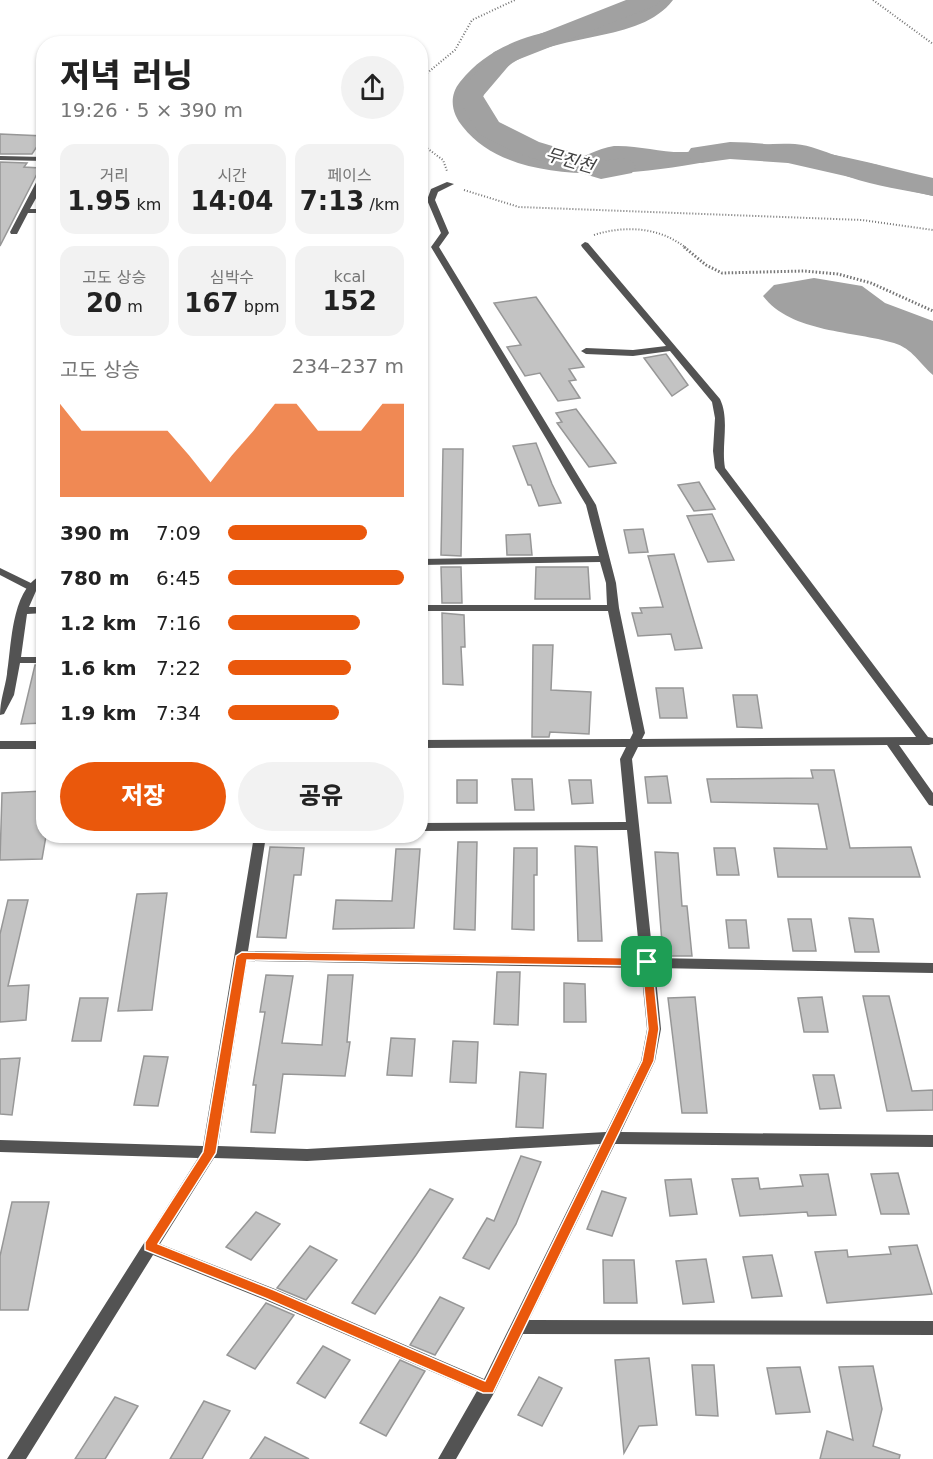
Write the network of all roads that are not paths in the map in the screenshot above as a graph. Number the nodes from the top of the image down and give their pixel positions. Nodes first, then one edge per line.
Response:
1 (0, 158) edge
2 (36, 159) edge
3 (450, 184) road end
4 (36, 190) edge
5 (25, 211) junction
6 (36, 211) edge
7 (14, 232) dead end
8 (585, 245) road end
9 (673, 348) junction
10 (586, 351) dead end
11 (605, 559) junction
12 (428, 562) edge
13 (0, 571) edge
14 (36, 584) edge
15 (32, 587) junction
16 (428, 608) edge
17 (613, 609) junction
18 (21, 610) junction
19 (36, 610) edge
20 (16, 660) junction
21 (36, 660) edge
22 (0, 711) edge
23 (890, 741) junction
24 (929, 741) edge
25 (428, 744) edge
26 (633, 744) junction
27 (0, 745) edge
28 (36, 745) edge
29 (933, 802) edge
30 (633, 826) junction
31 (428, 827) edge
32 (259, 843) edge
33 (242, 956) junction
34 (647, 962) junction
35 (933, 968) edge
36 (610, 1138) junction
37 (933, 1141) edge
38 (0, 1146) edge
39 (209, 1153) junction
40 (149, 1246) junction
41 (519, 1327) junction
42 (933, 1328) edge
43 (488, 1388) junction
44 (452, 1458) edge
45 (16, 1459) edge

1 - 2 street
3 - 11 street
4 - 5 street
5 - 6 street
5 - 7 street
8 - 9 street
9 - 10 street
9 - 24 street
11 - 12 street
11 - 17 street
13 - 15 street
14 - 15 street
15 - 18 street
16 - 17 street
17 - 26 street
18 - 19 street
18 - 20 street
20 - 21 street
20 - 22 street
23 - 24 street
23 - 26 street
23 - 29 street
25 - 26 street
26 - 30 street
27 - 28 street
30 - 31 street
30 - 34 street
32 - 33 street
33 - 34 street
33 - 39 street
34 - 35 street
34 - 36 street
36 - 37 street
36 - 39 street
36 - 41 street
38 - 39 street
39 - 40 street
40 - 43 street
40 - 45 street
41 - 42 street
41 - 43 street
43 - 44 street

